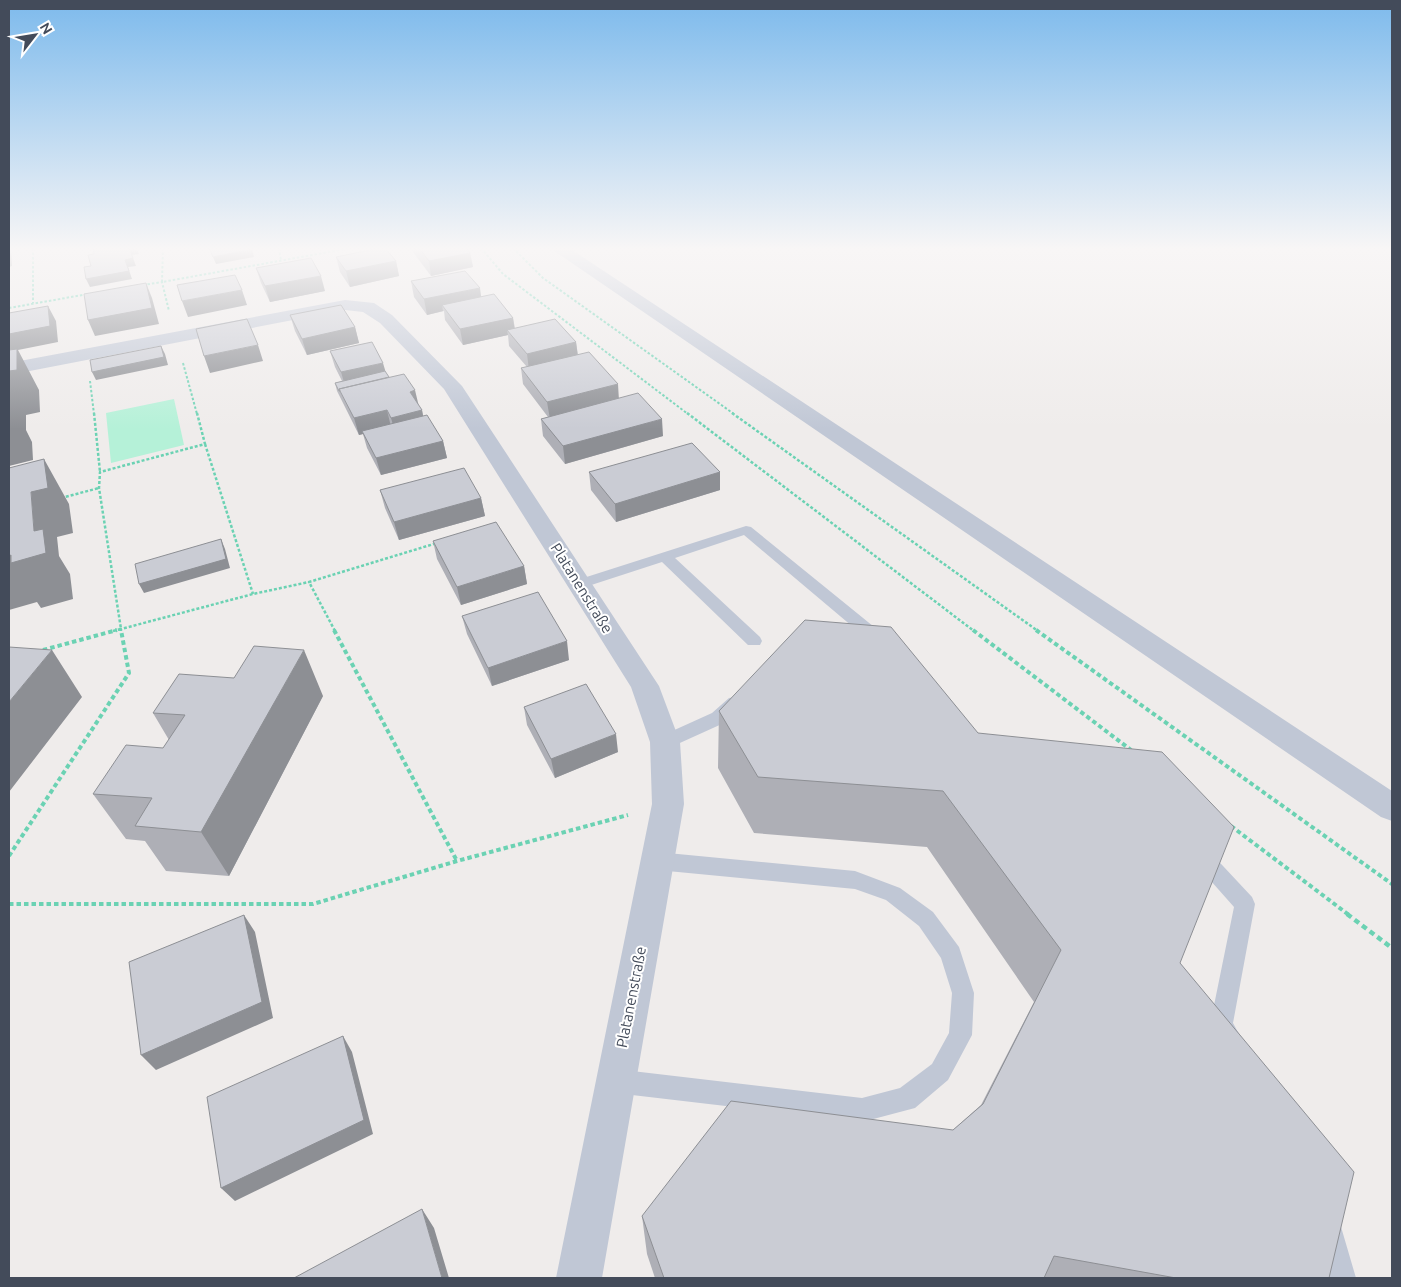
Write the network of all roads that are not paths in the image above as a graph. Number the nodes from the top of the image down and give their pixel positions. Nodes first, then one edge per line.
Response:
1 (326, 308) edge
2 (370, 308) edge
3 (650, 308) edge
4 (9, 369) edge
5 (664, 556) junction
6 (579, 584) junction
7 (754, 641) dead end
8 (895, 653) edge
9 (745, 694) edge
10 (665, 742) junction
11 (1392, 808) edge
12 (1191, 845) edge
13 (657, 861) junction
14 (1237, 1048) edge
15 (615, 1081) junction
16 (1326, 1213) edge
17 (579, 1278) edge
18 (1342, 1278) edge

1 - 4 street, Platanenstraße
2 - 6 street, Platanenstraße
3 - 11 street
5 - 6 lane
5 - 7 lane
5 - 8 lane
6 - 10 street, Platanenstraße
9 - 10 lane
10 - 13 street, Platanenstraße
12 - 14 lane
13 - 15 street, Platanenstraße
13 - 15 lane
15 - 17 street, Platanenstraße
16 - 18 lane

